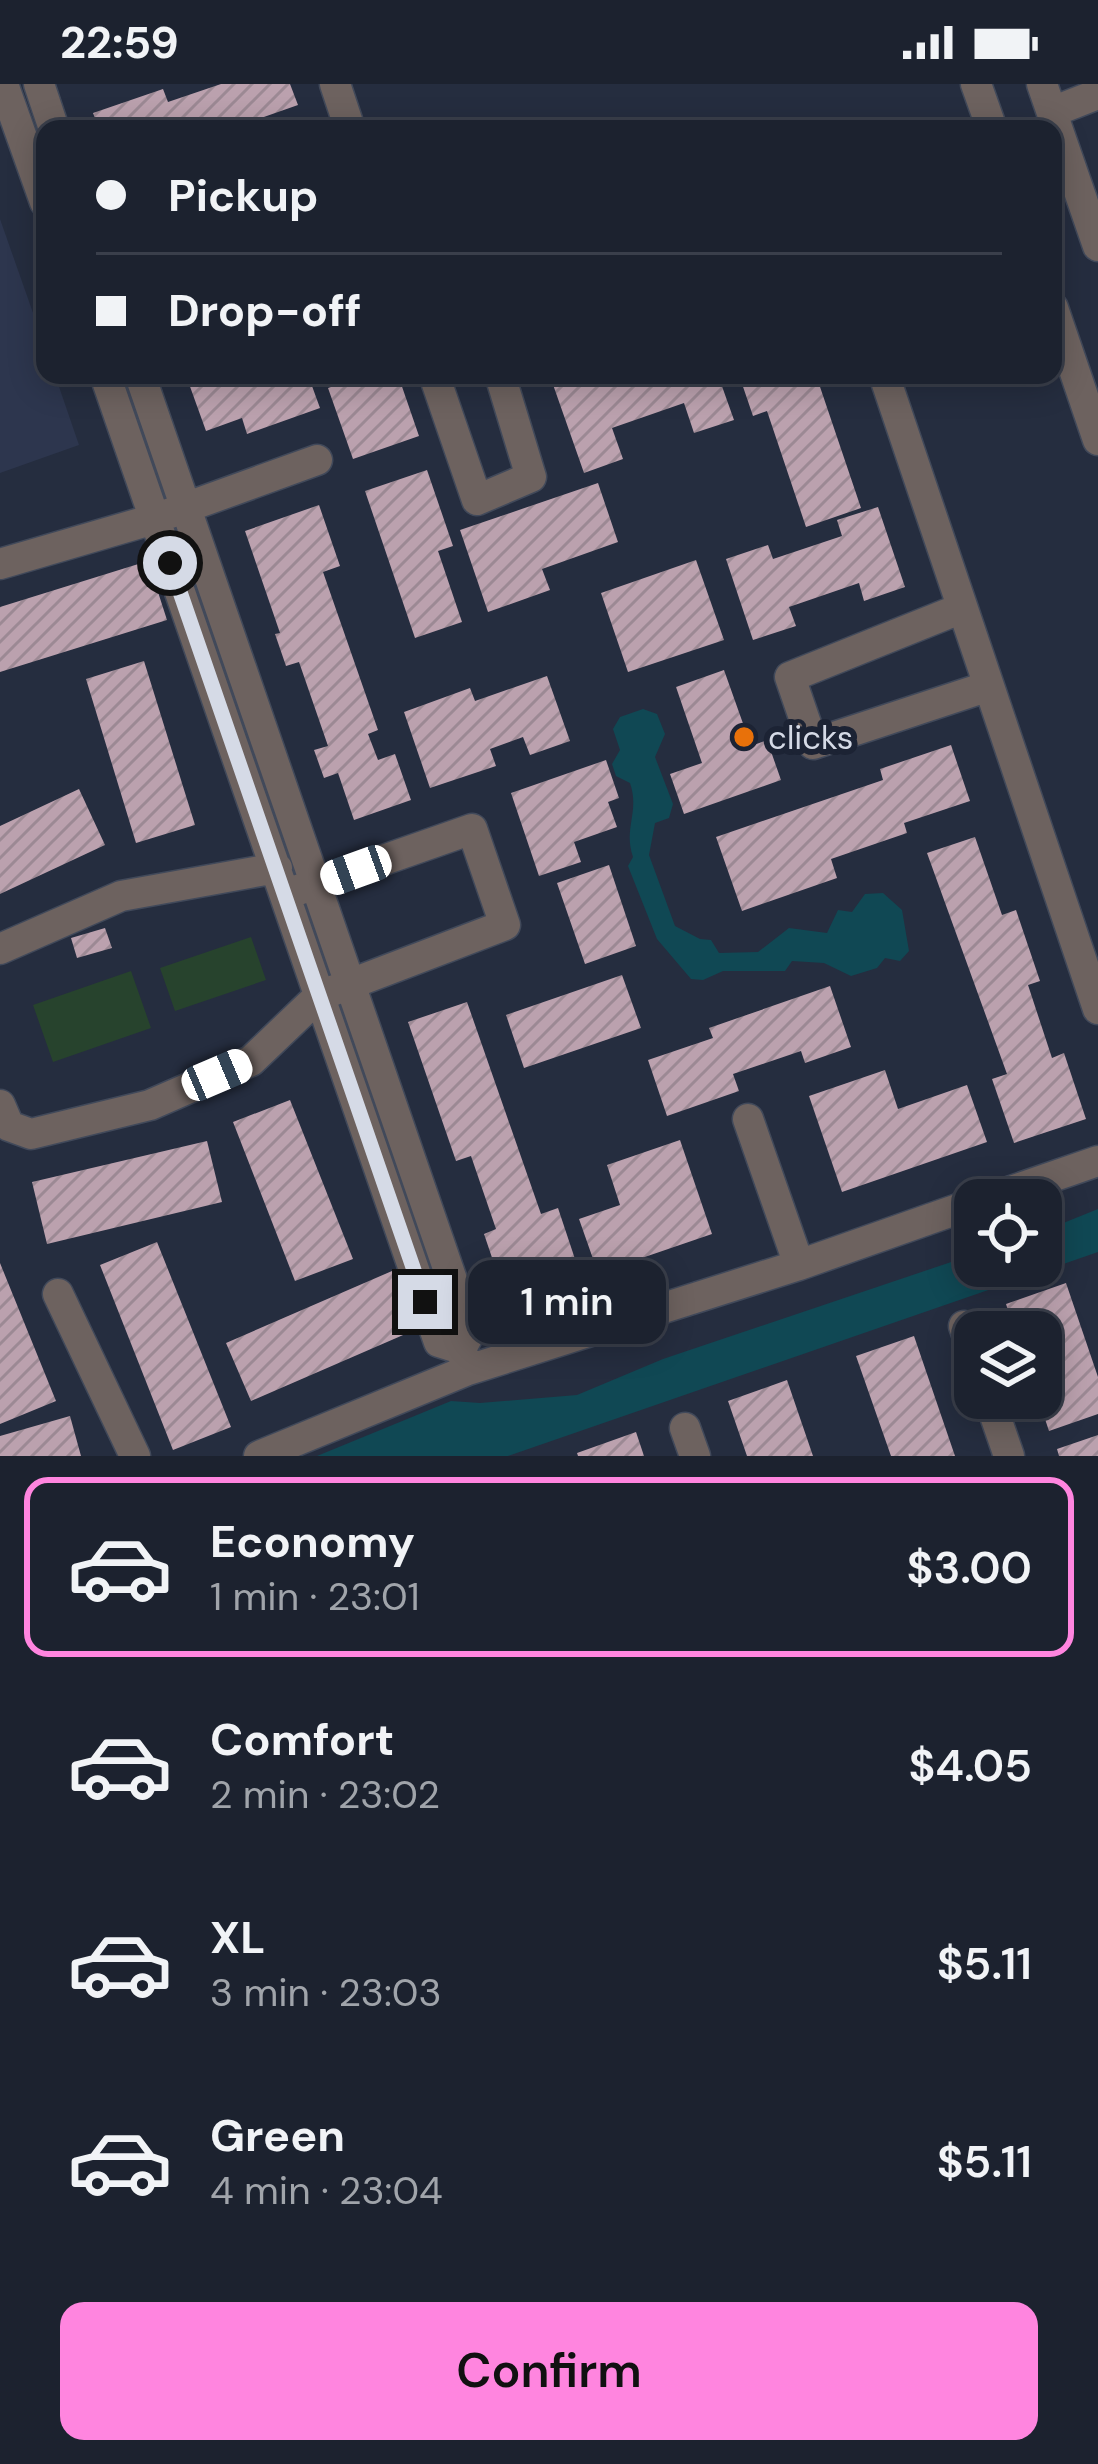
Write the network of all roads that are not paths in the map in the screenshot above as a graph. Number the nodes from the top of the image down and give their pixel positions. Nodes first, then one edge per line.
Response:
1 (40, 84) edge
2 (334, 84) edge
3 (976, 84) edge
4 (5, 91) edge
5 (1098, 94) edge
6 (1047, 98) edge
7 (52, 120) edge
8 (347, 120) edge
9 (989, 120) edge
10 (1062, 142) edge
11 (36, 163) edge
12 (1098, 246) edge
13 (1062, 334) edge
14 (108, 384) edge
15 (143, 384) edge
16 (437, 384) edge
17 (503, 384) edge
18 (887, 384) edge
19 (1098, 440) edge
20 (317, 460) dead end
21 (186, 507) junction
22 (154, 519) junction
23 (0, 564) edge
24 (962, 608) junction
25 (989, 686) junction
26 (282, 881) junction
27 (317, 884) junction
28 (0, 949) edge
29 (350, 984) junction
30 (319, 996) junction
31 (1098, 1009) edge
32 (0, 1105) edge
33 (748, 1119) dead end
34 (1098, 1161) edge
35 (1046, 1179) edge
36 (954, 1210) edge
37 (799, 1264) junction
38 (58, 1294) dead end
39 (465, 1359) junction
40 (996, 1419) edge
41 (135, 1456) edge
42 (259, 1456) edge
43 (1009, 1456) edge

1 - 4 street
1 - 7 street
2 - 8 street
3 - 9 street
4 - 11 street
5 - 6 street
10 - 12 street
13 - 19 street
14 - 22 street
15 - 21 street
16 - 17 street
18 - 24 street
20 - 21 street
21 - 22 street
21 - 27 street
22 - 23 street
22 - 26 street
24 - 25 street
24 - 25 street
25 - 31 street
26 - 27 street
26 - 28 street
26 - 30 street
27 - 29 street
27 - 29 street
29 - 30 street
29 - 39 street
30 - 32 street
30 - 39 street
33 - 37 street
34 - 35 street
36 - 37 street
37 - 39 street
38 - 41 street
39 - 42 street
40 - 43 street

